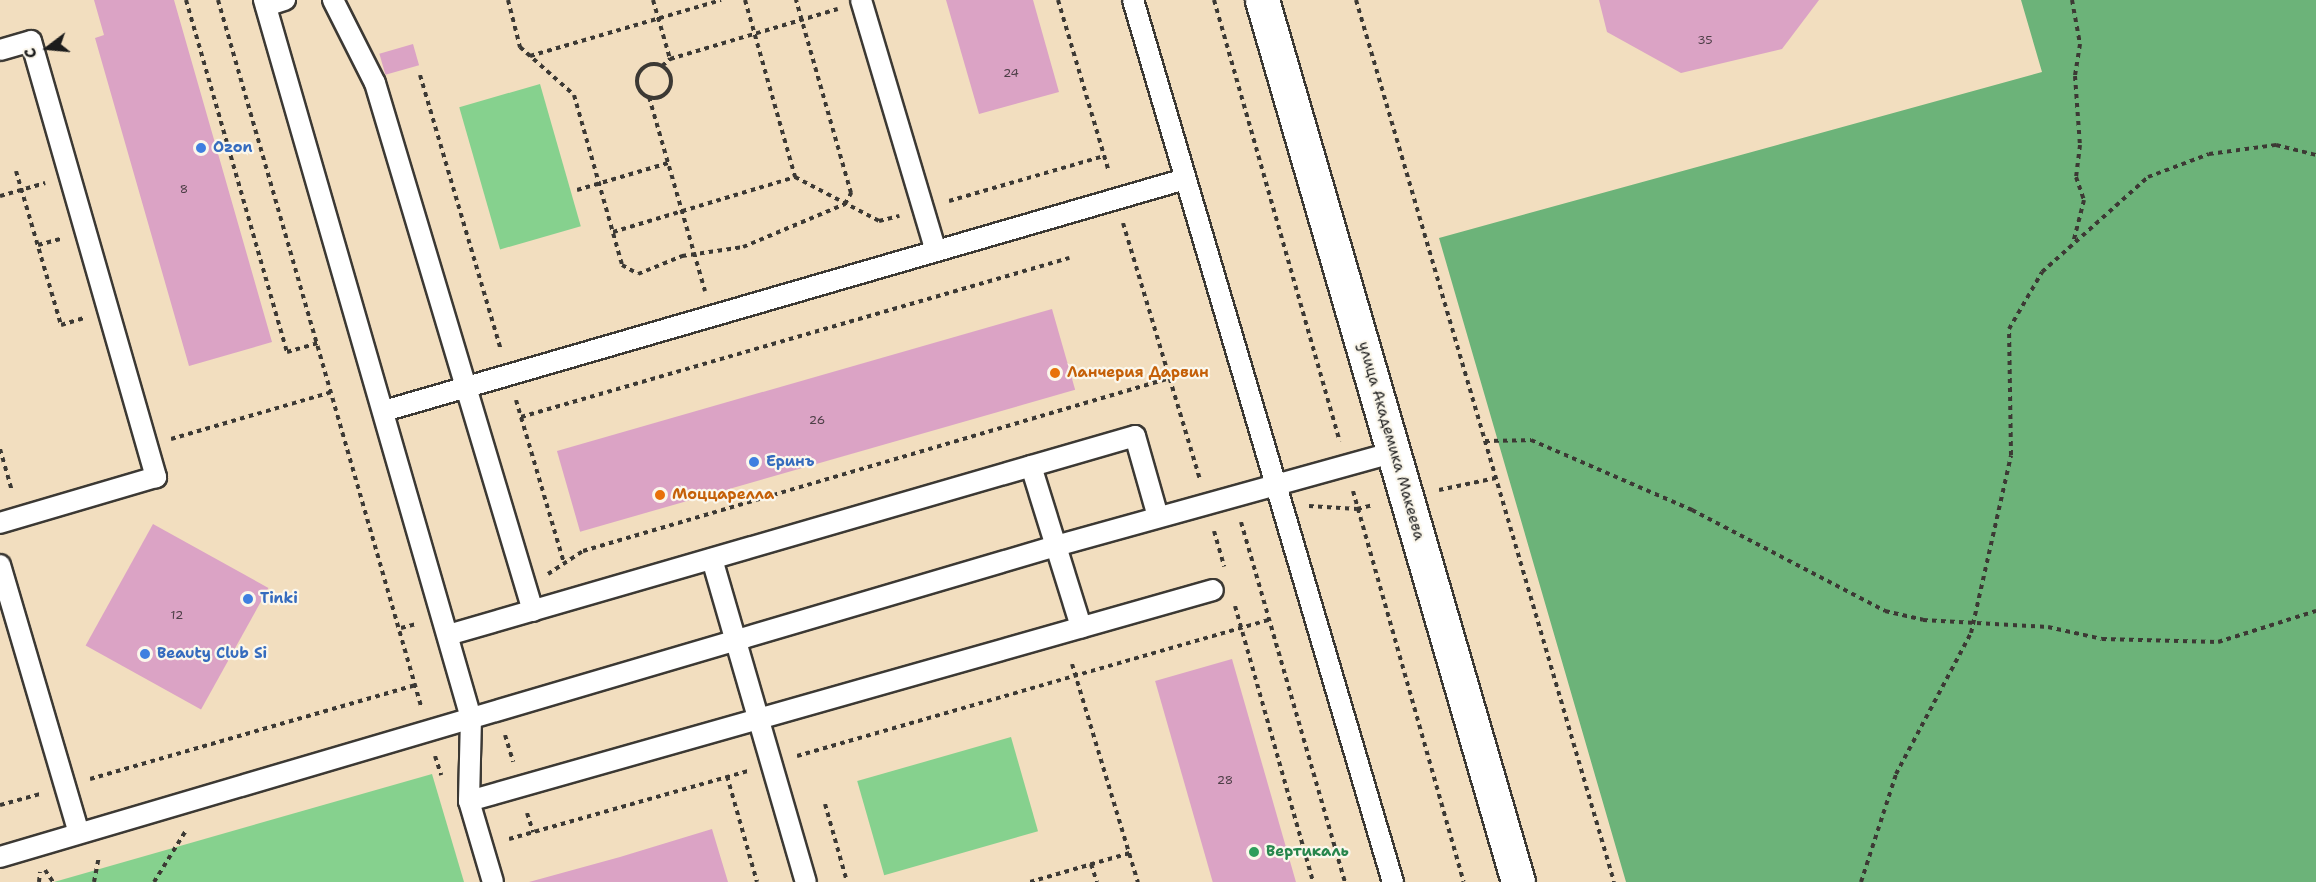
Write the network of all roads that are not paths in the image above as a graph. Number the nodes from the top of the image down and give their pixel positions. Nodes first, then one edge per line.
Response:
1 (285, 0) edge
2 (333, 0) edge
3 (1134, 0) edge
4 (1262, 0) edge
5 (861, 1) edge
6 (265, 3) edge
7 (0, 50) edge
8 (1185, 179) junction
9 (935, 249) junction
10 (466, 387) junction
11 (384, 411) junction
12 (1395, 452) junction
13 (1032, 465) junction
14 (1278, 485) junction
15 (1158, 517) junction
16 (0, 524) edge
17 (1056, 546) junction
18 (712, 559) junction
19 (0, 565) edge
20 (1222, 592) road end
21 (533, 611) junction
22 (1081, 627) junction
23 (448, 635) junction
24 (736, 640) junction
25 (471, 718) junction
26 (760, 720) junction
27 (470, 801) junction
28 (79, 833) junction
29 (0, 857) edge
30 (493, 882) edge
31 (806, 882) edge
32 (1393, 882) edge
33 (1518, 882) edge

1 - 6 lane
2 - 10 lane
3 - 8 lane
4 - 12 street, улица Академика Макеева
5 - 9 lane
6 - 11 lane
7 - 16 lane
8 - 9 lane
8 - 14 lane
9 - 10 lane
10 - 11 lane
10 - 21 lane
11 - 23 lane
12 - 14 lane
12 - 33 street, улица Академика Макеева
13 - 15 lane
13 - 17 lane
13 - 18 lane
14 - 15 lane
14 - 32 lane
15 - 17 lane
17 - 22 lane
17 - 24 lane
18 - 21 lane
18 - 24 lane
19 - 28 lane
20 - 22 lane
21 - 23 lane
22 - 26 lane
23 - 25 lane
24 - 25 lane
24 - 26 lane
25 - 27 lane
25 - 28 lane
26 - 27 lane
26 - 31 lane
27 - 30 lane
28 - 29 lane

